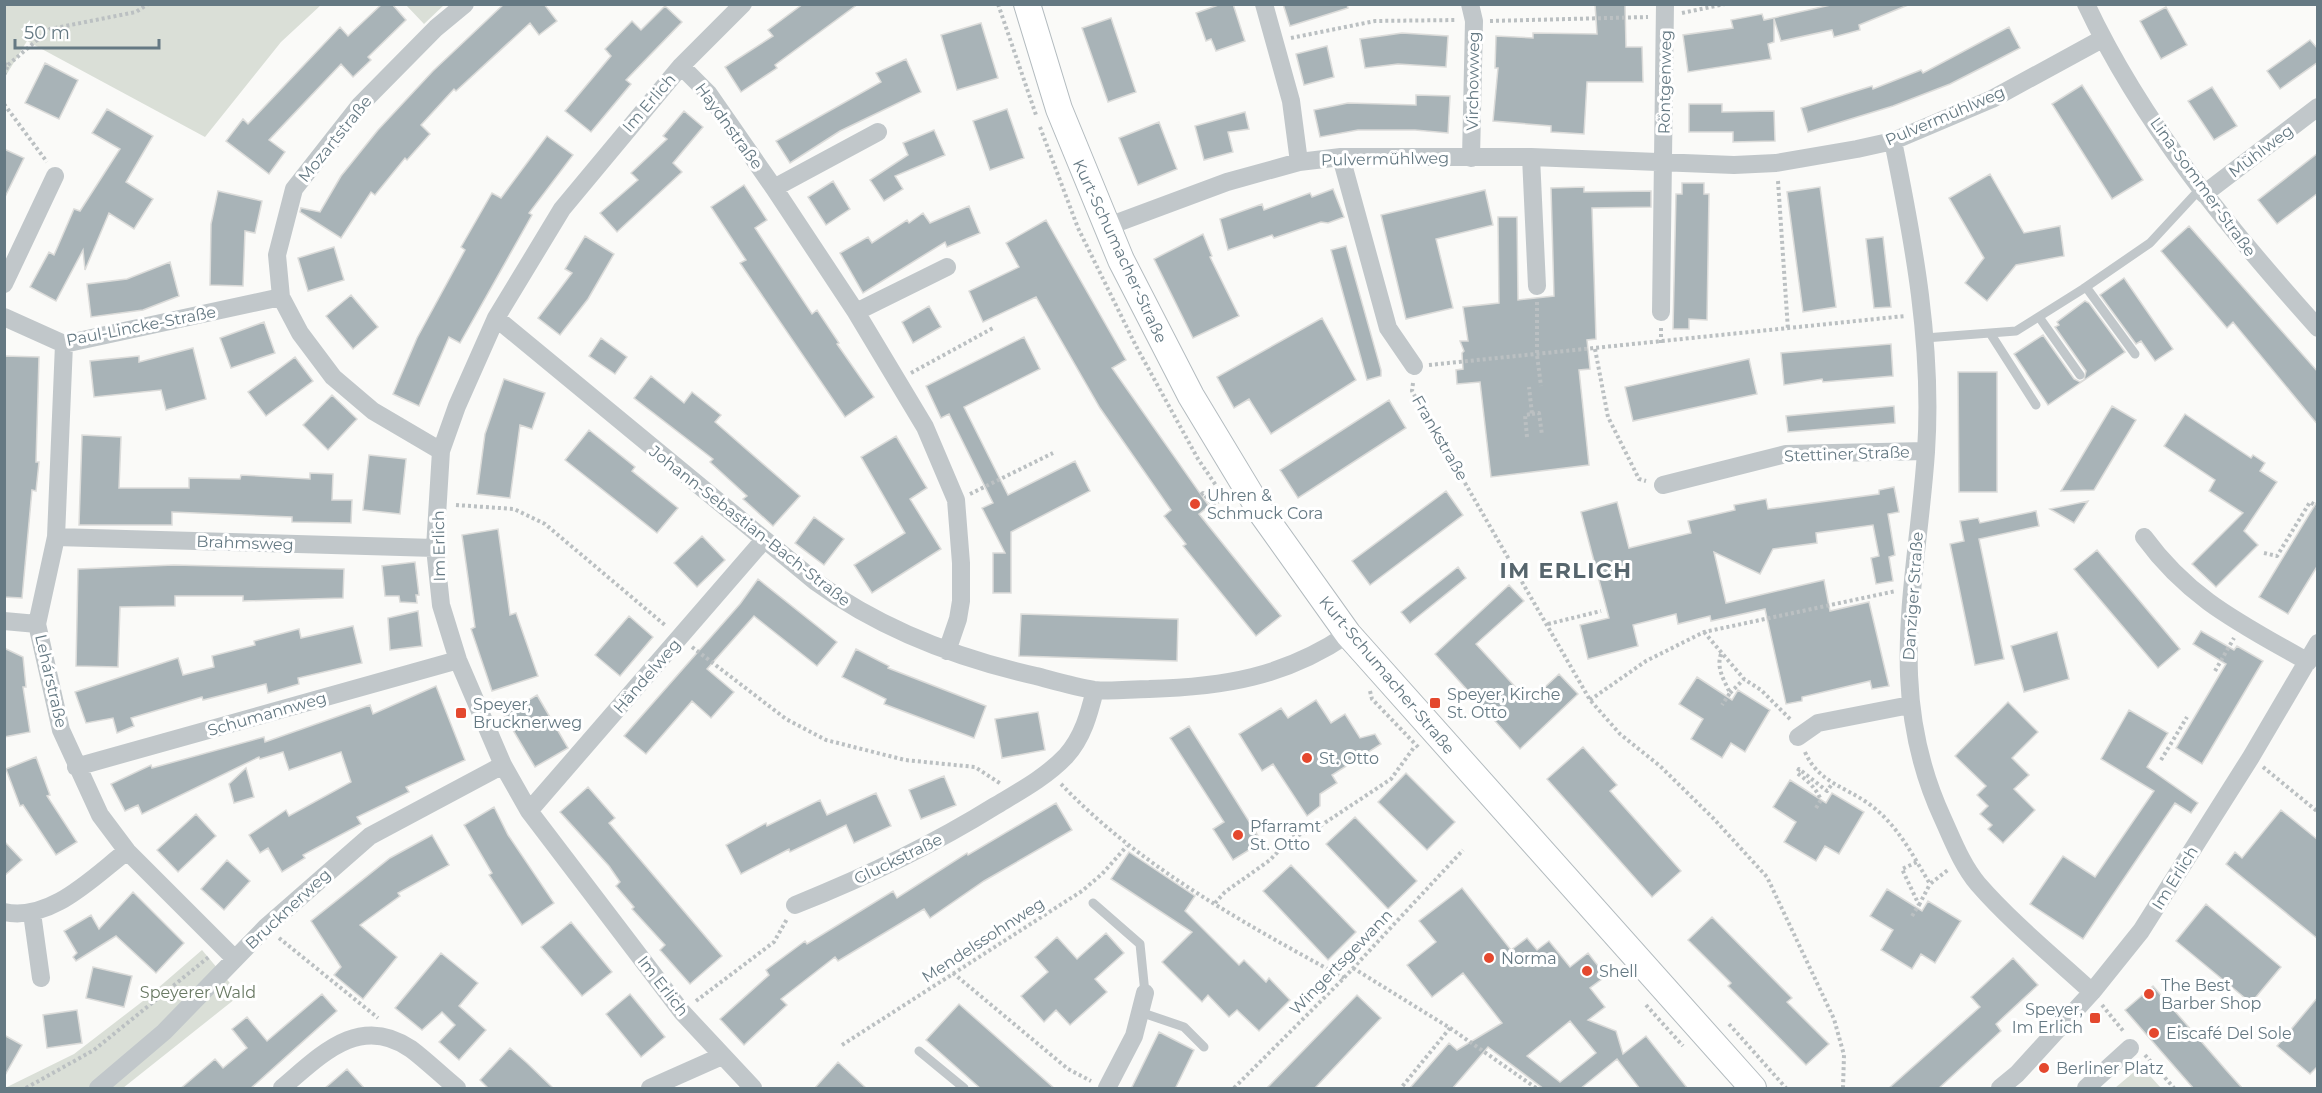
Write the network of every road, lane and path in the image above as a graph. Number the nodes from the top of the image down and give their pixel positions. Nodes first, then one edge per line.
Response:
1 (148, 4) edge
2 (465, 4) edge
3 (743, 4) edge
4 (1027, 4) edge
5 (1264, 4) edge
6 (1725, 4) edge
7 (2086, 4) edge
8 (1666, 10) edge
9 (1472, 13) edge
10 (1013, 32) dead end
11 (2102, 39) junction
12 (1009, 40) dead end
13 (1276, 41) junction
14 (6, 64) edge
15 (681, 66) junction
16 (4, 75) edge
17 (4, 104) edge
18 (2318, 107) edge
19 (878, 132) dead end
20 (1893, 141) junction
21 (1531, 157) junction
22 (1341, 158) junction
23 (1471, 158) junction
24 (1663, 160) junction
25 (1299, 162) junction
26 (1776, 163) junction
27 (55, 176) joint
28 (774, 188) junction
29 (2202, 191) junction
30 (1106, 227) junction
31 (947, 267) dead end
32 (4, 284) edge
33 (1537, 286) joint
34 (2086, 287) junction
35 (281, 297) junction
36 (856, 312) junction
37 (1661, 312) dead end
38 (1924, 314) junction
39 (2039, 316) junction
40 (4, 317) edge
41 (496, 318) junction
42 (993, 328) dead end
43 (2318, 328) edge
44 (1788, 330) junction
45 (1990, 333) junction
46 (1925, 338) junction
47 (64, 344) junction
48 (1595, 349) junction
49 (2135, 354) dead end
50 (1537, 355) junction
51 (1414, 366) junction
52 (2080, 375) dead end
53 (897, 381) junction
54 (1541, 386) dead end
55 (1529, 387) dead end
56 (2036, 405) dead end
57 (1532, 414) junction
58 (1542, 435) dead end
59 (1527, 437) dead end
60 (441, 451) junction
61 (1926, 451) junction
62 (1053, 453) dead end
63 (1663, 485) joint
64 (1201, 495) dead end
65 (1224, 498) dead end
66 (956, 501) junction
67 (438, 505) junction
68 (2318, 507) edge
69 (56, 537) junction
70 (2144, 537) dead end
71 (763, 541) junction
72 (435, 548) junction
73 (2264, 553) dead end
74 (1911, 587) junction
75 (1601, 611) dead end
76 (4, 621) edge
77 (37, 624) junction
78 (1548, 624) junction
79 (2243, 624) junction
80 (1704, 633) junction
81 (1348, 634) junction
82 (680, 638) junction
83 (2318, 643) edge
84 (946, 651) junction
85 (1721, 654) junction
86 (458, 660) junction
87 (2308, 662) junction
88 (2215, 671) dead end
89 (1744, 679) junction
90 (1095, 690) junction
91 (1730, 693) junction
92 (1590, 700) junction
93 (1722, 705) dead end
94 (1910, 705) junction
95 (2187, 717) dead end
96 (1798, 737) junction
97 (1415, 746) dead end
98 (2251, 757) junction
99 (2161, 760) dead end
100 (503, 765) junction
101 (76, 767) junction
102 (1049, 772) junction
103 (1832, 784) junction
104 (1827, 791) junction
105 (1011, 796) junction
106 (1821, 800) junction
107 (1816, 808) dead end
108 (529, 811) junction
109 (2318, 812) edge
110 (1127, 846) junction
111 (1463, 850) dead end
112 (127, 851) junction
113 (1961, 859) junction
114 (1917, 862) junction
115 (1930, 884) junction
116 (1093, 903) dead end
117 (1215, 903) junction
118 (795, 905) joint
119 (1919, 905) junction
120 (4, 912) edge
121 (32, 913) junction
122 (1912, 916) dead end
123 (266, 927) junction
124 (228, 953) junction
125 (1353, 968) junction
126 (952, 973) junction
127 (41, 978) dead end
128 (1344, 978) junction
129 (2092, 992) junction
130 (1145, 993) joint
131 (682, 1012) junction
132 (1140, 1012) junction
133 (1723, 1018) dead end
134 (1450, 1028) junction
135 (392, 1039) junction
136 (842, 1045) dead end
137 (1204, 1047) dead end
138 (2130, 1048) dead end
139 (919, 1051) dead end
140 (722, 1056) junction
141 (1530, 1084) junction
142 (1102, 1086) edge
143 (26, 1089) edge
144 (98, 1089) edge
145 (282, 1089) edge
146 (457, 1089) edge
147 (650, 1089) edge
148 (753, 1089) edge
149 (964, 1089) edge
150 (1234, 1089) edge
151 (1401, 1089) edge
152 (1526, 1089) edge
153 (1536, 1089) edge
154 (1753, 1089) edge
155 (1786, 1089) edge
156 (1843, 1089) edge
157 (2000, 1089) edge
158 (2086, 1089) edge

1 - 14 path
2 - 35 street, Mozartstraße
3 - 15 street, Im Erlich
4 - 30 main road, Kurt-Schumacher-Straße
5 - 13 street
6 - 8 path
7 - 11 street, Lina-Sommer-Straße
8 - 9 path
8 - 24 street, Röntgenweg
9 - 13 path
9 - 23 street, Virchowweg
10 - 12 path
11 - 20 street, Pulvermühlweg
11 - 29 street, Lina-Sommer-Straße
13 - 25 street
14 - 16 path
15 - 28 street, Haydnstraße
15 - 41 street, Im Erlich
17 - 27 path
18 - 29 street, Mühlweg
19 - 28 street
20 - 26 street, Pulvermühlweg
20 - 38 street, Danziger Straße
21 - 23 street, Pulvermühlweg
21 - 24 street, Pulvermühlweg
21 - 33 street
22 - 23 street, Pulvermühlweg
22 - 25 street, Pulvermühlweg
22 - 51 street
24 - 26 street, Pulvermühlweg
24 - 37 street
25 - 30 street, Pulvermühlweg
26 - 44 path
27 - 32 street
28 - 36 street, Haydnstraße
29 - 34 lane
29 - 43 street, Lina-Sommer-Straße
30 - 81 main road, Kurt-Schumacher-Straße
31 - 36 street
33 - 50 path
34 - 39 lane
34 - 49 lane
35 - 47 street, Paul-Lincke-Straße
35 - 60 street, Mozartstraße
36 - 53 street, Haydnstraße
38 - 44 path
38 - 46 street, Danziger Straße
39 - 45 lane
39 - 52 lane
40 - 47 street, Paul-Lincke-Straße
41 - 60 street, Im Erlich
41 - 71 street, Johann-Sebastian-Bach-Straße
42 - 53 path
44 - 48 path
45 - 46 lane
45 - 56 lane
46 - 61 street, Danziger Straße
47 - 69 street, Lehárstraße
48 - 50 path
48 - 63 path
50 - 51 path
50 - 54 path
51 - 78 path, Frankstraße
53 - 66 street, Haydnstraße
55 - 57 path
57 - 58 path
57 - 59 path
60 - 67 street, Im Erlich
61 - 63 street, Stettiner Straße
61 - 74 street, Danziger Straße
62 - 66 path
64 - 65 path
66 - 84 street, Haydnstraße
67 - 72 street, Im Erlich
67 - 82 path
68 - 73 path
69 - 72 street, Brahmsweg
69 - 77 street, Lehárstraße
70 - 79 street
71 - 82 street, Händelweg
71 - 84 street, Johann-Sebastian-Bach-Straße
72 - 86 street, Im Erlich
74 - 80 path
74 - 94 street, Danziger Straße
75 - 78 path
76 - 77 street
77 - 101 street, Lehárstraße
78 - 92 path, Frankstraße
79 - 87 street
79 - 88 path
80 - 85 path
80 - 92 path
81 - 90 street, Johann-Sebastian-Bach-Straße
81 - 154 main road, Kurt-Schumacher-Straße
82 - 105 path
82 - 108 street, Händelweg
83 - 87 street, Im Erlich
84 - 90 street, Johann-Sebastian-Bach-Straße
85 - 89 path
85 - 91 path
86 - 100 street, Im Erlich
86 - 101 street, Schumannweg
87 - 98 street, Im Erlich
89 - 91 path
89 - 96 path
90 - 102 street, Gluckstraße
91 - 93 path
92 - 156 path, Frankstraße
94 - 96 street
94 - 113 street, Danziger Straße
95 - 99 path
96 - 103 path
97 - 117 path
98 - 109 path
98 - 129 street, Im Erlich
100 - 108 street, Im Erlich
100 - 123 street, Brucknerweg
101 - 112 street, Lehárstraße
102 - 105 street, Gluckstraße
102 - 110 path
103 - 104 path
103 - 114 path
104 - 106 path
104 - 106 path
105 - 118 street, Gluckstraße
106 - 107 path
108 - 131 street, Im Erlich
110 - 117 path
110 - 126 path, Mendelssohnweg
111 - 125 path, Wingertsgewann
112 - 121 street
112 - 124 street, Lehárstraße
113 - 115 path
113 - 129 street, Danziger Straße
114 - 115 path
114 - 119 path
115 - 119 path
116 - 130 lane
117 - 128 path
118 - 131 path
119 - 122 path
120 - 121 street
121 - 127 street
123 - 124 street, Brucknerweg
123 - 135 path
124 - 143 path
124 - 144 street, Brucknerweg
125 - 128 path, Wingertsgewann
125 - 134 path
126 - 136 path, Mendelssohnweg
126 - 142 path
128 - 150 path, Wingertsgewann
129 - 157 street, Im Erlich
130 - 132 street
131 - 140 street, Im Erlich
132 - 137 lane
132 - 142 street
133 - 155 path
134 - 141 path
134 - 151 path
135 - 145 street
135 - 146 street
138 - 158 street
139 - 149 lane
140 - 147 street
140 - 148 street, Im Erlich
141 - 152 path
141 - 153 path

